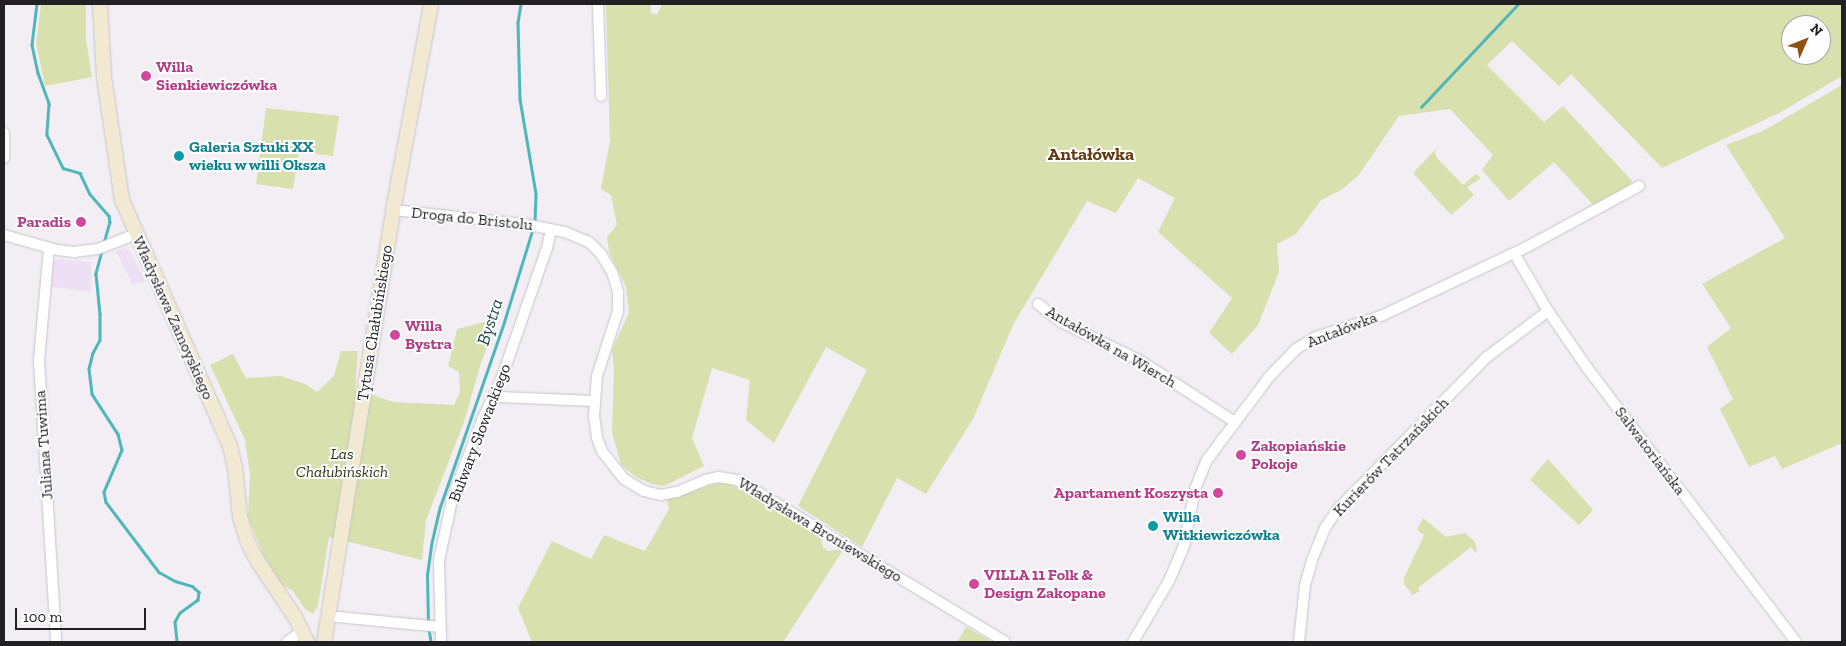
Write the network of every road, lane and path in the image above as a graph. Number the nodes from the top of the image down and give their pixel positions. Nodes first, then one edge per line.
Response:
1 (100, 4) edge
2 (431, 4) edge
3 (598, 4) edge
4 (602, 96) dead end
5 (4, 133) edge
6 (4, 158) edge
7 (1639, 186) dead end
8 (393, 210) junction
9 (546, 228) junction
10 (136, 234) junction
11 (4, 235) edge
12 (49, 248) junction
13 (1514, 254) junction
14 (1038, 304) dead end
15 (1548, 310) junction
16 (492, 399) junction
17 (594, 401) junction
18 (1234, 422) junction
19 (328, 616) junction
20 (295, 617) junction
21 (438, 626) junction
22 (304, 636) edge
23 (325, 638) edge
24 (56, 642) edge
25 (287, 642) edge
26 (441, 642) edge
27 (1005, 642) edge
28 (1133, 642) edge
29 (1298, 642) edge
30 (1796, 642) edge

1 - 10 street, Władysława Zamoyskiego
2 - 8 street, Tytusa Chałubińskiego
3 - 4 street
5 - 6 street
7 - 13 street, Antałówka
8 - 9 street, Droga do Bristolu
8 - 19 street, Tytusa Chałubińskiego
9 - 16 street, Bulwary Słowackiego
9 - 17 street, Władysława Broniewskiego
10 - 12 street
10 - 20 street, Władysława Zamoyskiego
11 - 12 street
12 - 24 street, Juliana Tuwima
13 - 15 street, Salwatoriańska
13 - 18 street, Antałówka
14 - 18 street, Antałówka na Wierch
15 - 29 street, Kurierów Tatrzańskich
15 - 30 street, Salwatoriańska
16 - 17 street
16 - 21 street, Bulwary Słowackiego
17 - 27 street, Władysława Broniewskiego
18 - 28 street, Antałówka
19 - 21 street
19 - 23 street, Tytusa Chałubińskiego
20 - 22 street, Władysława Zamoyskiego
20 - 23 street, Władysława Zamoyskiego
21 - 26 street, Bulwary Słowackiego
22 - 25 street

